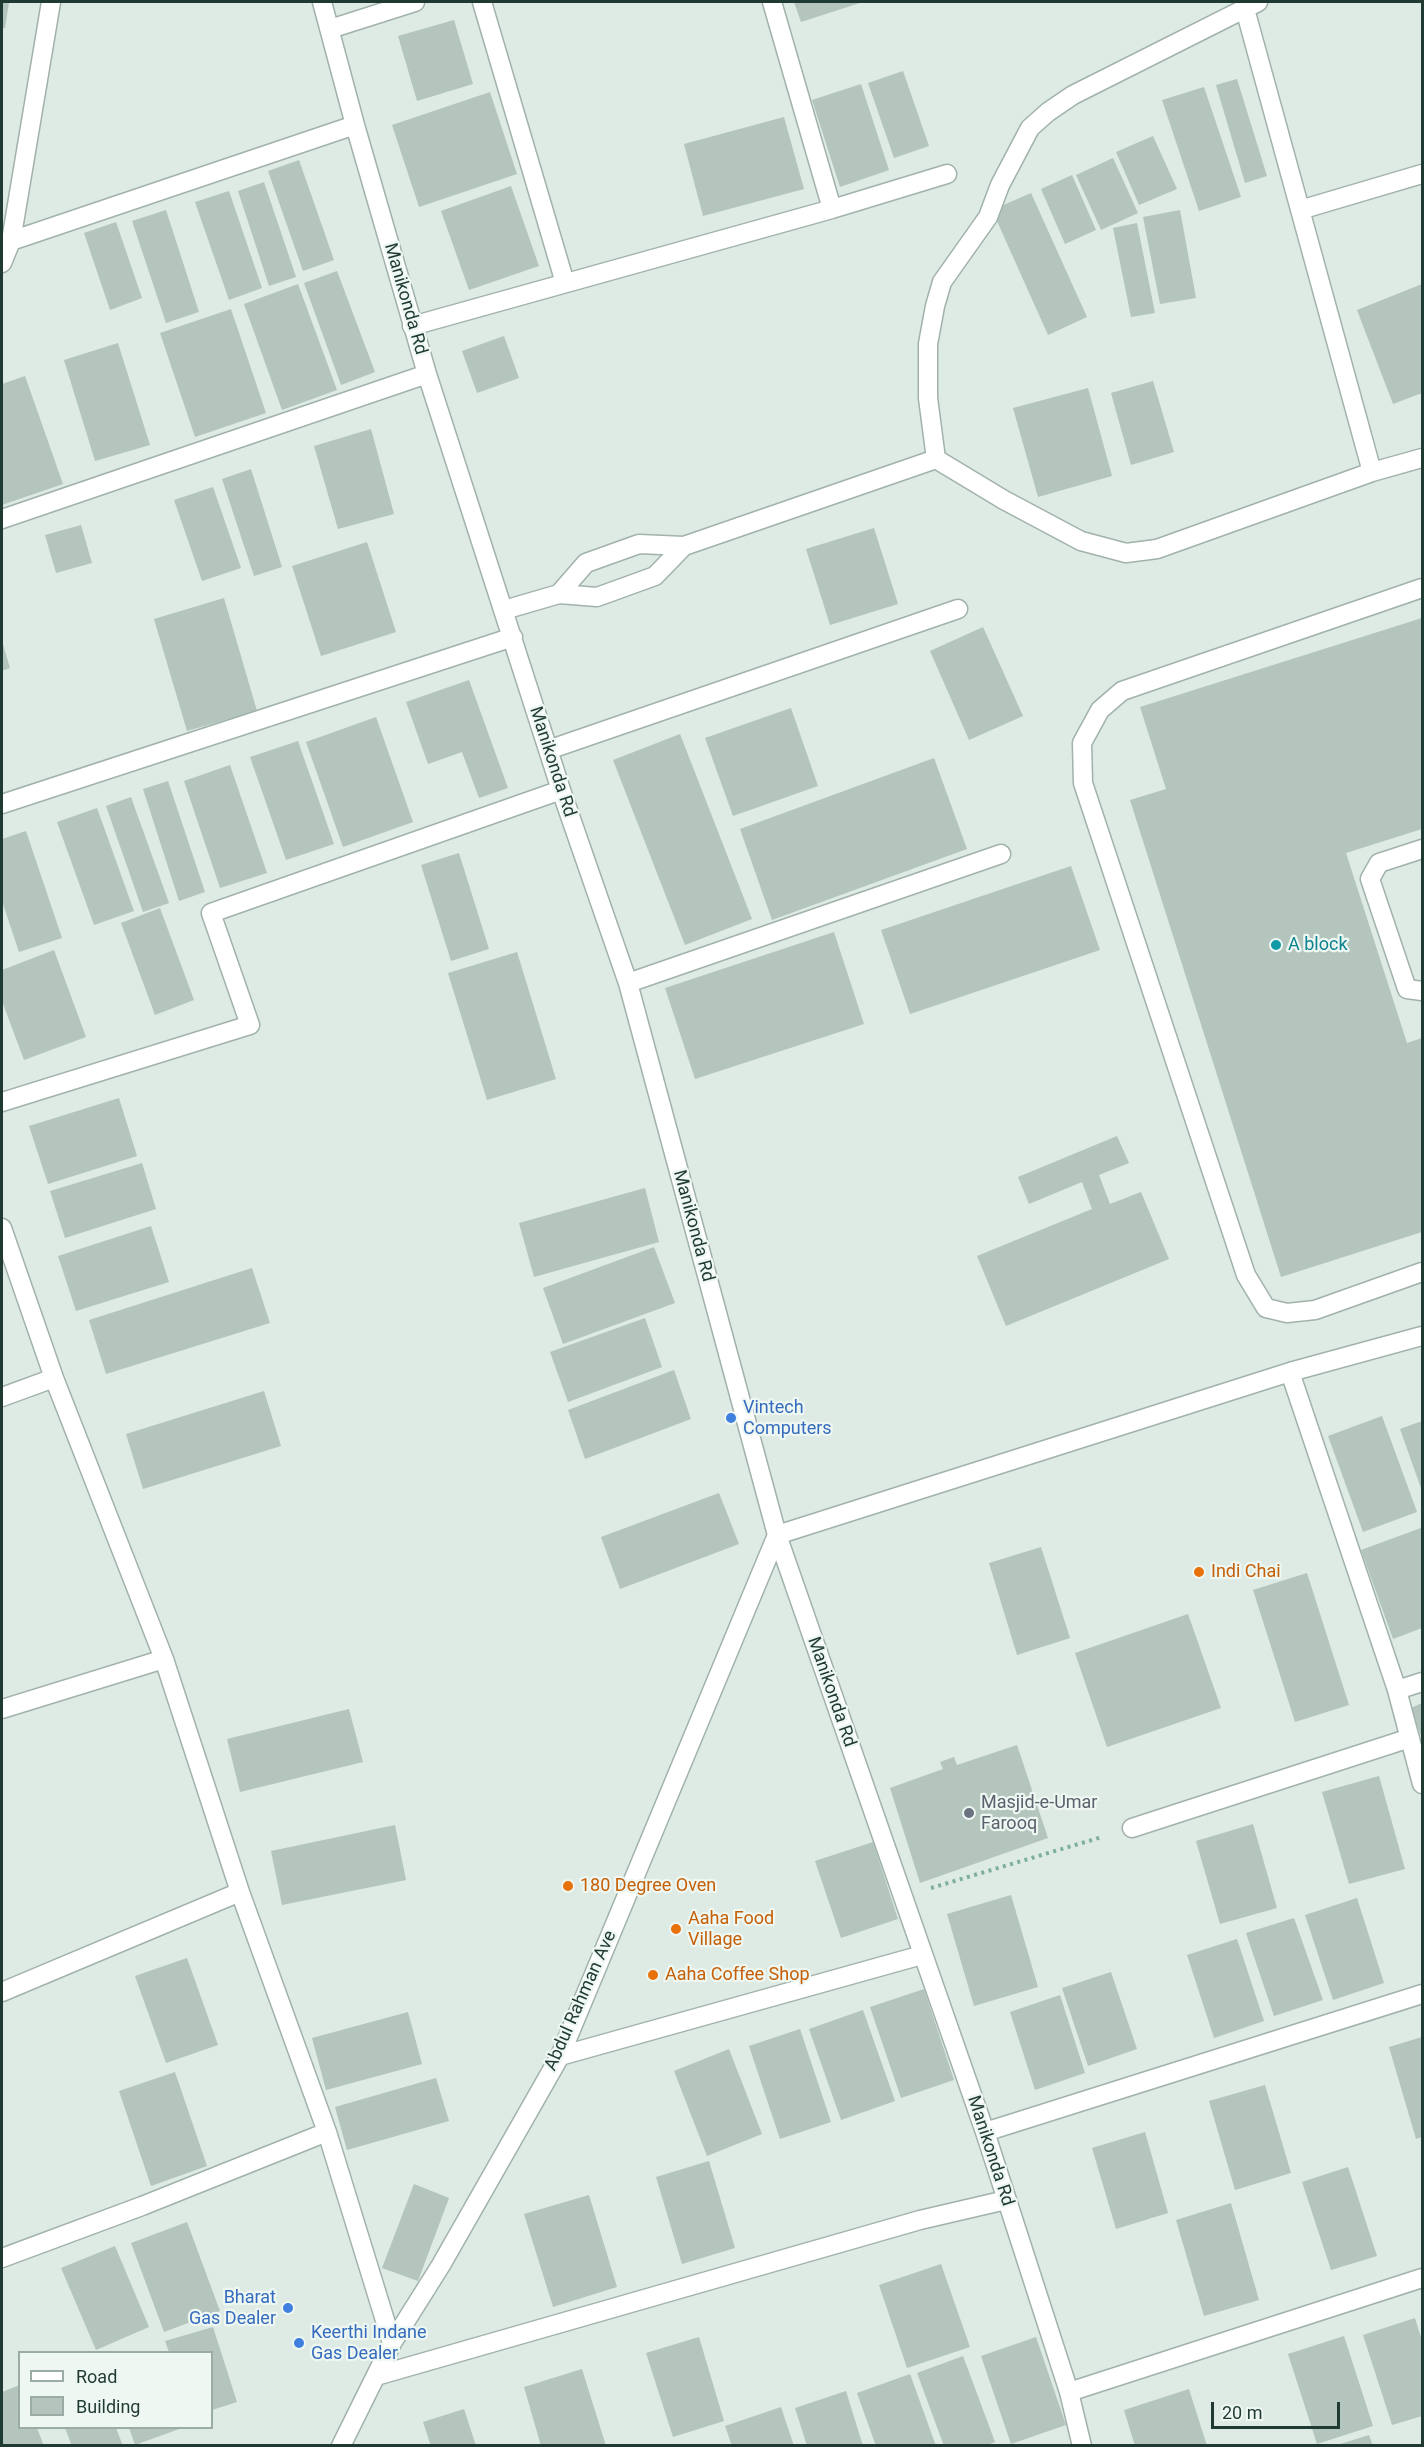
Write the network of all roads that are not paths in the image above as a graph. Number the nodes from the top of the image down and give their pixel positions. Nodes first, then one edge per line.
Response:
1 (51, 2) edge
2 (322, 2) edge
3 (415, 2) edge
4 (482, 2) edge
5 (772, 2) edge
6 (1251, 5) edge
7 (330, 29) junction
8 (355, 125) junction
9 (947, 174) dead end
10 (1422, 174) edge
11 (832, 209) junction
12 (1300, 210) junction
13 (11, 241) junction
14 (2, 263) edge
15 (565, 283) junction
16 (412, 326) junction
17 (427, 374) junction
18 (1422, 458) edge
19 (936, 459) junction
20 (1372, 472) junction
21 (2, 519) edge
22 (684, 546) junction
23 (1422, 588) edge
24 (559, 594) junction
25 (958, 609) dead end
26 (504, 610) junction
27 (513, 637) junction
28 (548, 750) junction
29 (561, 790) junction
30 (2, 804) edge
31 (1422, 849) edge
32 (1000, 854) dead end
33 (628, 983) junction
34 (1422, 991) edge
35 (2, 1102) edge
36 (2, 1228) edge
37 (1422, 1272) edge
38 (1422, 1336) edge
39 (1290, 1372) junction
40 (54, 1378) junction
41 (2, 1397) edge
42 (777, 1535) junction
43 (164, 1659) junction
44 (1422, 1682) edge
45 (1397, 1690) junction
46 (2, 1709) edge
47 (1410, 1738) junction
48 (1422, 1784) edge
49 (1132, 1828) road end
50 (240, 1892) junction
51 (922, 1955) junction
52 (2, 1992) edge
53 (1422, 1994) edge
54 (560, 2056) junction
55 (327, 2132) junction
56 (985, 2132) junction
57 (1006, 2200) junction
58 (2, 2258) edge
59 (1422, 2278) edge
60 (392, 2343) junction
61 (376, 2376) junction
62 (1069, 2392) junction
63 (341, 2445) edge
64 (1082, 2445) edge

1 - 13 street
2 - 7 street, Manikonda Rd
3 - 7 street
4 - 15 street
5 - 11 street
6 - 12 street
6 - 19 street
7 - 8 street, Manikonda Rd
8 - 13 street
8 - 16 street, Manikonda Rd
9 - 11 street
10 - 12 street
11 - 15 street
12 - 20 street
13 - 14 street
15 - 16 street
16 - 17 street, Manikonda Rd
17 - 21 street
17 - 26 street, Manikonda Rd
18 - 20 street
19 - 20 street
19 - 22 street
22 - 24 street
22 - 24 street
23 - 37 street
24 - 26 street
25 - 28 street
26 - 27 street, Manikonda Rd
27 - 28 street, Manikonda Rd
27 - 30 street
28 - 29 street, Manikonda Rd
29 - 33 street, Manikonda Rd
29 - 35 street
31 - 34 street
32 - 33 street
33 - 42 street, Manikonda Rd
36 - 40 street
38 - 39 street
39 - 42 street
39 - 45 street
40 - 41 street
40 - 43 street
42 - 51 street, Manikonda Rd
42 - 54 street, Abdul Rahman Ave
43 - 46 street
43 - 50 street
44 - 45 street
45 - 47 street
47 - 48 street
47 - 49 street
50 - 52 street
50 - 55 street
51 - 54 street
51 - 56 street, Manikonda Rd
53 - 56 street
54 - 60 street, Abdul Rahman Ave
55 - 58 street
55 - 60 street
56 - 57 street, Manikonda Rd
57 - 61 street
57 - 62 street, Manikonda Rd
59 - 62 street
60 - 61 street, Abdul Rahman Ave
61 - 63 street, Abdul Rahman Ave
62 - 64 street, Manikonda Rd

